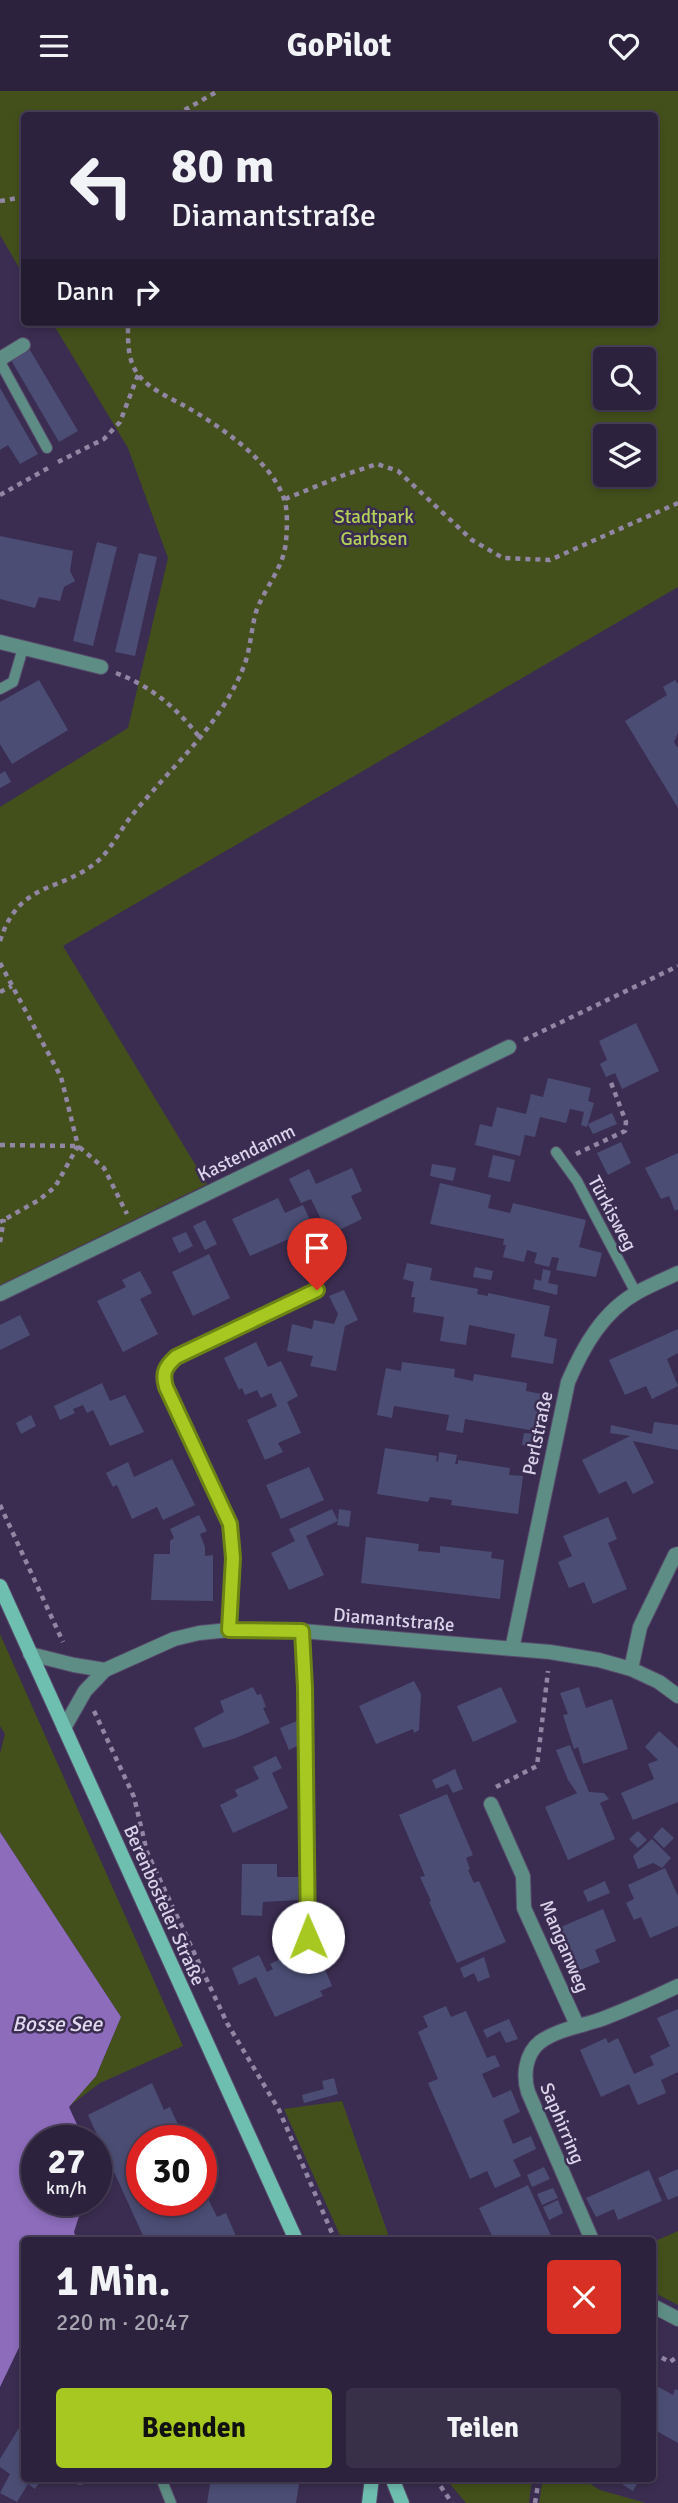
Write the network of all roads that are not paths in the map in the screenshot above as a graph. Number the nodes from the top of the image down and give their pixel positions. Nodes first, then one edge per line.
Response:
1 (23, 345) dead end
2 (0, 361) edge
3 (47, 448) dead end
4 (0, 642) edge
5 (23, 648) junction
6 (101, 667) road end
7 (0, 689) edge
8 (509, 1047) road end
9 (559, 1156) road end
10 (678, 1273) edge
11 (317, 1290) dead end
12 (636, 1293) junction
13 (0, 1294) edge
14 (678, 1554) edge
15 (0, 1586) edge
16 (229, 1630) junction
17 (302, 1631) junction
18 (512, 1649) junction
19 (30, 1654) junction
20 (631, 1669) junction
21 (105, 1670) junction
22 (678, 1696) edge
23 (64, 1728) junction
24 (491, 1804) road end
25 (308, 1937) dead end
26 (678, 1986) edge
27 (577, 2025) junction
28 (295, 2237) edge
29 (591, 2237) edge
30 (656, 2308) edge
31 (678, 2319) edge
32 (162, 2482) edge
33 (372, 2482) edge
34 (394, 2482) edge
35 (171, 2503) edge
36 (369, 2503) edge
37 (402, 2503) edge

1 - 2 street
2 - 3 lane
4 - 5 street
5 - 6 street
5 - 7 lane
8 - 13 street, Kastendamm
9 - 12 lane, Türkisweg
10 - 12 street, Perlstraße
11 - 16 street
12 - 18 street, Perlstraße
14 - 20 street
15 - 19 street, Berenbosteler Straße
16 - 17 street, Diamantstraße
16 - 21 street, Diamantstraße
17 - 18 street, Diamantstraße
17 - 25 street
18 - 20 street, Diamantstraße
19 - 21 street
19 - 23 street, Berenbosteler Straße
20 - 22 street, Diamantstraße
21 - 23 street, Diamantstraße
23 - 28 street, Berenbosteler Straße
24 - 27 street, Manganweg
26 - 27 street, Saphirring
27 - 29 street, Saphirring
30 - 31 street
32 - 35 lane
33 - 36 street
34 - 37 street

